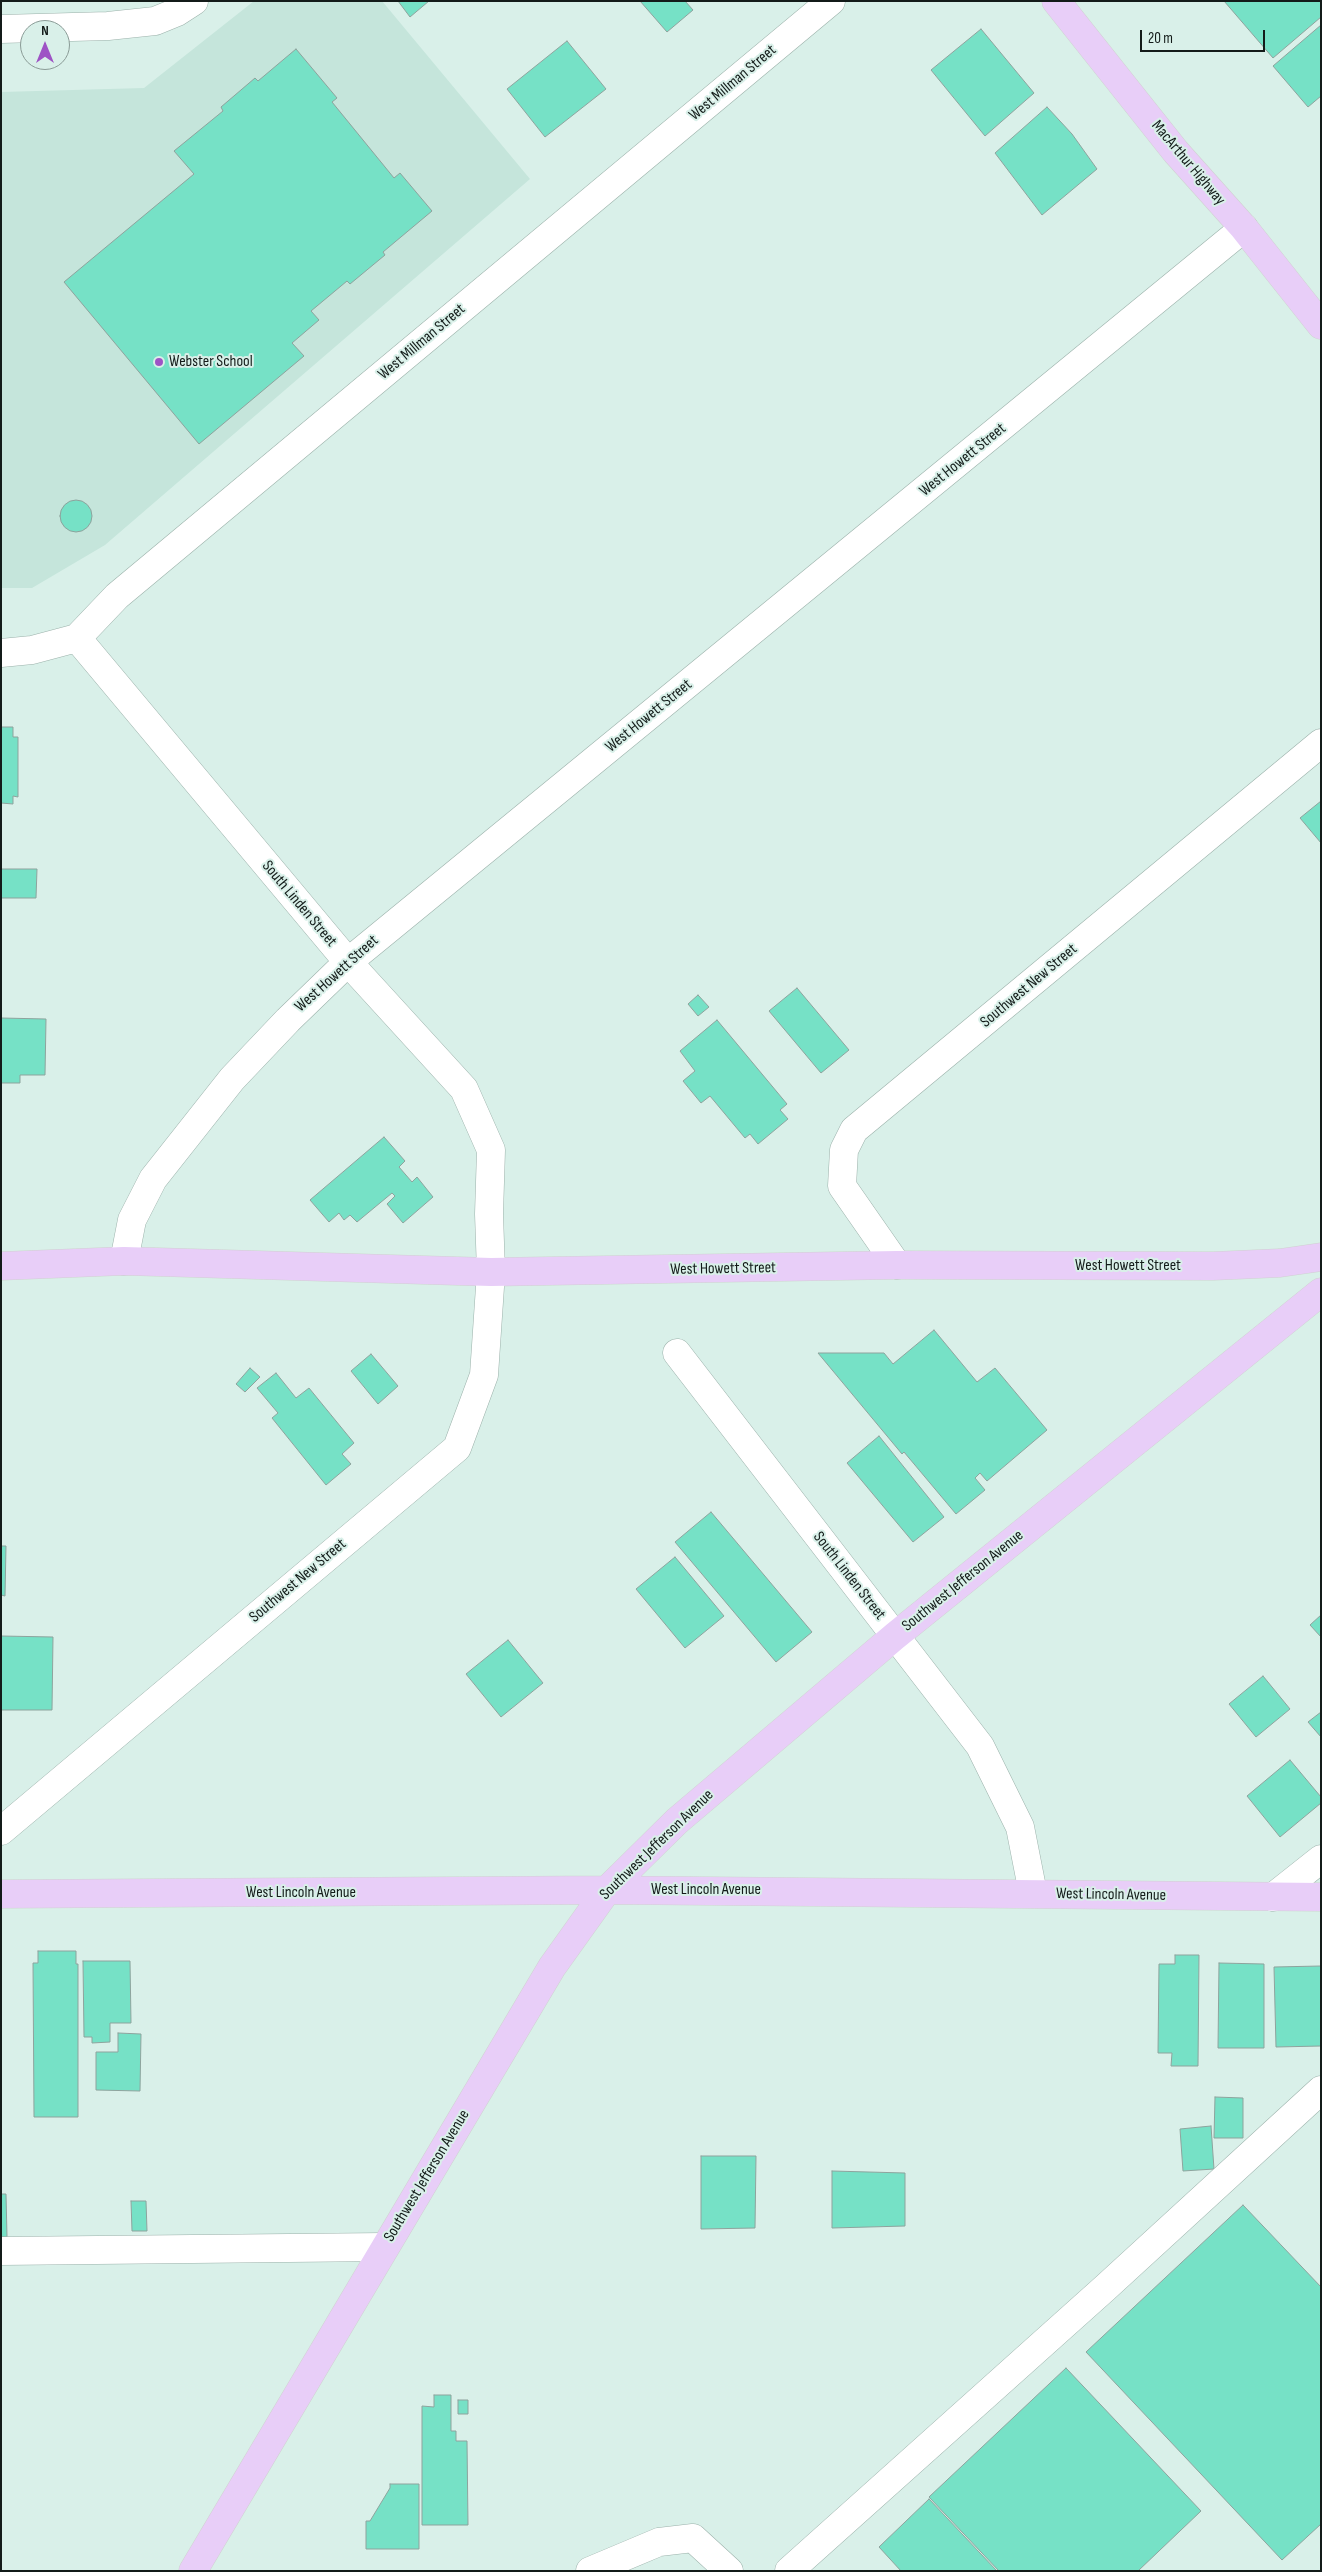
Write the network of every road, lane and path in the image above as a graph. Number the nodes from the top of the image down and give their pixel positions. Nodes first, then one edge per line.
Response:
1 (194, 1) edge
2 (831, 1) edge
3 (1056, 1) edge
4 (1, 29) edge
5 (1244, 228) junction
6 (1321, 324) edge
7 (77, 638) junction
8 (1, 653) edge
9 (1321, 743) edge
10 (348, 962) junction
11 (1321, 1257) edge
12 (124, 1261) junction
13 (897, 1265) junction
14 (1, 1266) edge
15 (491, 1272) junction
16 (1321, 1292) edge
17 (677, 1353) dead end
18 (895, 1636) junction
19 (1, 1831) edge
20 (1321, 1859) edge
21 (607, 1890) junction
22 (1033, 1893) junction
23 (1, 1894) edge
24 (1273, 1897) junction
25 (1321, 1897) edge
26 (1321, 2090) edge
27 (384, 2247) junction
28 (1, 2251) edge
29 (193, 2571) edge
30 (590, 2571) edge
31 (729, 2571) edge
32 (789, 2571) edge

1 - 4 street
2 - 7 street, West Millman Street
3 - 5 main road, MacArthur Highway
5 - 6 main road, MacArthur Highway
5 - 10 street, West Howett Street
7 - 8 street
7 - 10 street, South Linden Street
9 - 13 street, Southwest New Street
10 - 12 street, West Howett Street
10 - 15 street, South Linden Street
11 - 13 main road, West Howett Street
12 - 14 main road, West Howett Street
12 - 15 main road, West Howett Street
13 - 15 main road, West Howett Street
15 - 19 street, Southwest New Street
16 - 18 main road, Southwest Jefferson Avenue
17 - 18 street, South Linden Street
18 - 21 main road, Southwest Jefferson Avenue
18 - 22 street, South Linden Street
20 - 24 street
21 - 22 main road, West Lincoln Avenue
21 - 23 main road, West Lincoln Avenue
21 - 27 main road, Southwest Jefferson Avenue
22 - 24 main road, West Lincoln Avenue
24 - 25 main road, West Lincoln Avenue
26 - 32 street
27 - 28 street
27 - 29 main road, Southwest Jefferson Avenue
30 - 31 street

